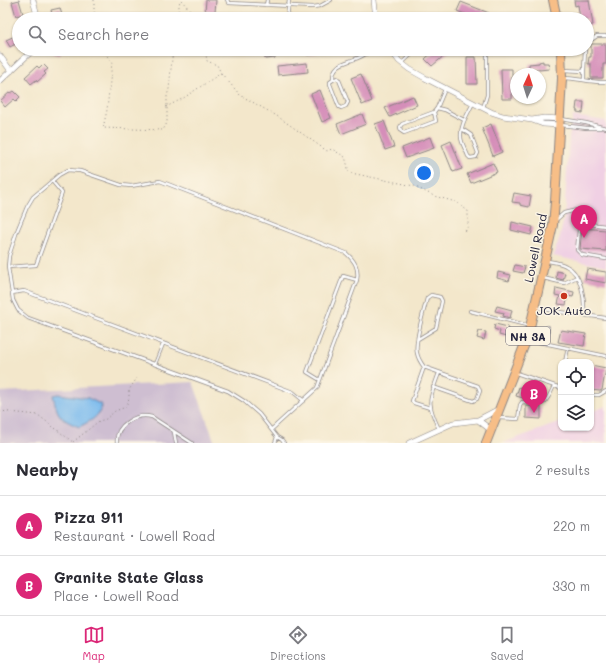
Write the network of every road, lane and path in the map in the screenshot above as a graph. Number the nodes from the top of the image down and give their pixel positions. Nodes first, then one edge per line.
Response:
1 (33, 0) edge
2 (94, 0) edge
3 (180, 0) edge
4 (227, 0) edge
5 (267, 0) edge
6 (289, 0) edge
7 (331, 0) edge
8 (374, 0) edge
9 (553, 0) edge
10 (266, 5) junction
11 (288, 6) junction
12 (36, 12) edge
13 (94, 12) edge
14 (178, 12) edge
15 (191, 12) edge
16 (288, 12) edge
17 (375, 12) edge
18 (556, 12) edge
19 (606, 36) edge
20 (594, 37) edge
21 (0, 56) edge
22 (27, 56) edge
23 (107, 56) edge
24 (173, 56) edge
25 (206, 56) edge
26 (361, 56) edge
27 (396, 56) edge
28 (410, 56) edge
29 (487, 56) edge
30 (561, 56) edge
31 (585, 56) edge
32 (402, 63) junction
33 (11, 71) junction
34 (584, 71) junction
35 (220, 72) junction
36 (562, 74) junction
37 (584, 79) junction
38 (333, 80) junction
39 (0, 81) edge
40 (606, 82) edge
41 (445, 88) junction
42 (473, 103) junction
43 (166, 107) junction
44 (437, 108) junction
45 (483, 108) junction
46 (434, 112) junction
47 (464, 120) junction
48 (560, 122) junction
49 (601, 128) junction
50 (606, 128) edge
51 (462, 130) junction
52 (52, 181) junction
53 (580, 223) junction
54 (553, 225) junction
55 (606, 226) edge
56 (465, 232) dead end
57 (606, 259) edge
58 (545, 260) junction
59 (8, 267) junction
60 (541, 277) junction
61 (577, 277) junction
62 (358, 280) junction
63 (12, 293) junction
64 (535, 307) junction
65 (470, 311) dead end
66 (584, 315) junction
67 (606, 318) edge
68 (530, 326) junction
69 (548, 327) dead end
70 (418, 339) junction
71 (527, 339) junction
72 (546, 343) junction
73 (164, 344) junction
74 (568, 348) junction
75 (606, 356) edge
76 (566, 359) edge
77 (155, 364) junction
78 (424, 367) junction
79 (514, 372) junction
80 (438, 373) junction
81 (137, 378) dead end
82 (320, 381) junction
83 (554, 386) junction
84 (433, 387) junction
85 (558, 387) edge
86 (606, 391) edge
87 (594, 395) edge
88 (304, 401) junction
89 (430, 408) junction
90 (0, 411) edge
91 (498, 413) junction
92 (478, 420) junction
93 (272, 429) junction
94 (439, 429) junction
95 (491, 430) junction
96 (174, 432) junction
97 (277, 437) junction
98 (74, 442) edge
99 (117, 443) edge
100 (176, 443) edge
101 (192, 443) edge
102 (275, 443) edge
103 (284, 443) edge
104 (409, 443) edge
105 (486, 443) edge

1 - 12 street
2 - 13 path
3 - 14 path
3 - 15 path
4 - 10 lane
5 - 10 lane
6 - 11 lane
7 - 11 lane
8 - 17 street
9 - 18 main road
10 - 11 lane
11 - 16 lane
19 - 20 lane
21 - 33 street
22 - 33 street
23 - 43 path
24 - 43 path
25 - 35 path
26 - 38 lane
27 - 32 street
28 - 32 lane
29 - 45 lane
30 - 36 main road, Lowell Road / NH 3A
31 - 34 lane
32 - 41 street
33 - 39 street
34 - 36 lane
34 - 37 lane
35 - 43 path
35 - 56 path
36 - 37 lane
36 - 48 main road, Lowell Road / NH 3A
37 - 40 lane
38 - 38 lane
41 - 42 street
41 - 44 lane
42 - 45 street
42 - 47 lane
44 - 46 lane
44 - 47 lane
45 - 48 street
46 - 46 lane
47 - 51 lane
48 - 49 lane
48 - 49 lane
48 - 54 main road, Lowell Road / NH 3A
49 - 50 lane
51 - 51 lane
52 - 59 lane
52 - 59 lane
52 - 62 lane
53 - 54 lane
53 - 55 lane
53 - 57 lane
54 - 58 main road, Lowell Road / NH 3A
58 - 60 main road, Lowell Road / NH 3A
58 - 61 lane
59 - 63 lane
60 - 61 lane
60 - 64 main road, Lowell Road / NH 3A
61 - 66 lane
62 - 82 lane
62 - 82 lane
63 - 73 lane
63 - 77 lane
64 - 66 lane
64 - 68 main road, Lowell Road / NH 3A
65 - 68 lane
66 - 67 lane
68 - 71 main road, Lowell Road / NH 3A
69 - 72 lane
70 - 70 lane
70 - 78 lane
71 - 72 lane
71 - 79 main road, Lowell Road / NH 3A
72 - 74 lane
73 - 77 lane
73 - 88 lane
74 - 75 lane
74 - 76 lane
77 - 93 lane
78 - 80 lane
78 - 89 lane
79 - 83 lane
79 - 91 main road, Lowell Road / NH 3A
80 - 84 lane
80 - 84 lane
81 - 98 path
82 - 88 lane
83 - 85 lane
83 - 91 lane
84 - 89 lane
86 - 87 lane
88 - 93 lane
89 - 94 lane
90 - 98 path
91 - 92 street
91 - 95 main road, Lowell Road / NH 3A
92 - 94 street
92 - 95 street
93 - 97 lane
94 - 104 street
95 - 105 main road, Lowell Road / NH 3A
96 - 99 lane
96 - 100 lane
96 - 101 lane
97 - 102 lane
97 - 103 lane

